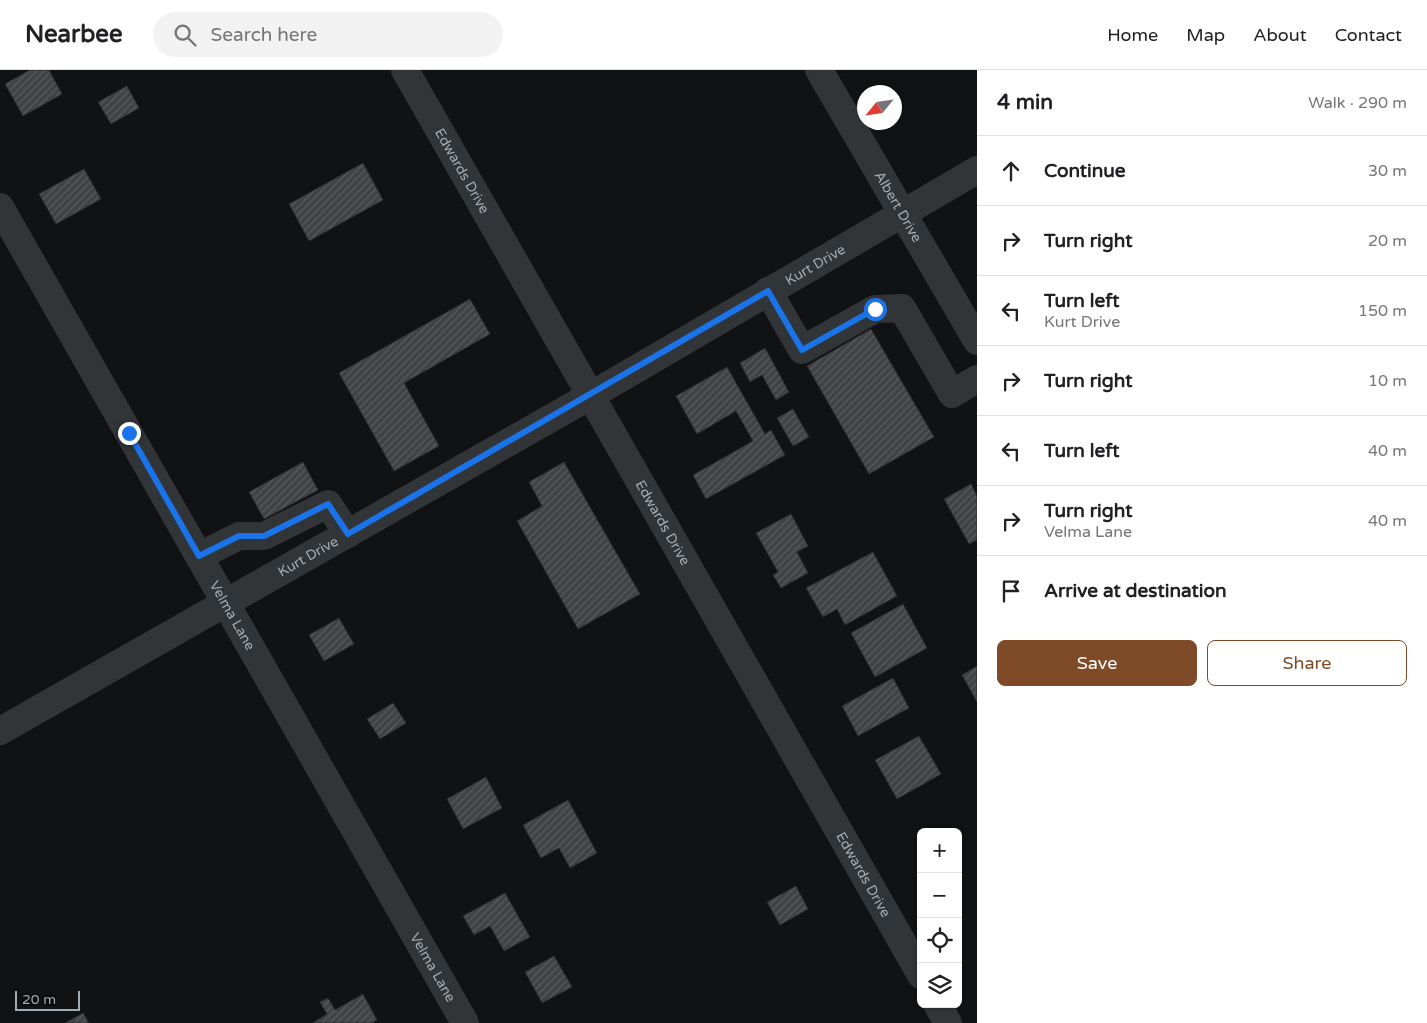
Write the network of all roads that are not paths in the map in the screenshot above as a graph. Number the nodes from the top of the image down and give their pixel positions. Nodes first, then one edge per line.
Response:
1 (405, 70) edge
2 (819, 70) edge
3 (977, 170) edge
4 (0, 208) edge
5 (902, 213) junction
6 (768, 291) junction
7 (977, 341) edge
8 (977, 379) edge
9 (590, 396) junction
10 (348, 534) junction
11 (199, 556) junction
12 (226, 604) junction
13 (0, 731) edge
14 (917, 968) edge
15 (940, 1008) edge
16 (465, 1023) edge
17 (948, 1023) edge

1 - 9 street, Edwards Drive
2 - 5 street, Albert Drive
3 - 5 street, Kurt Drive
4 - 11 street, Velma Lane
5 - 6 street, Kurt Drive
5 - 7 street, Albert Drive
6 - 8 street
6 - 9 street, Kurt Drive
9 - 10 street, Kurt Drive
9 - 14 street, Edwards Drive
10 - 11 street
10 - 12 street, Kurt Drive
11 - 12 street, Velma Lane
12 - 13 street, Kurt Drive
12 - 16 street, Velma Lane
15 - 17 street

